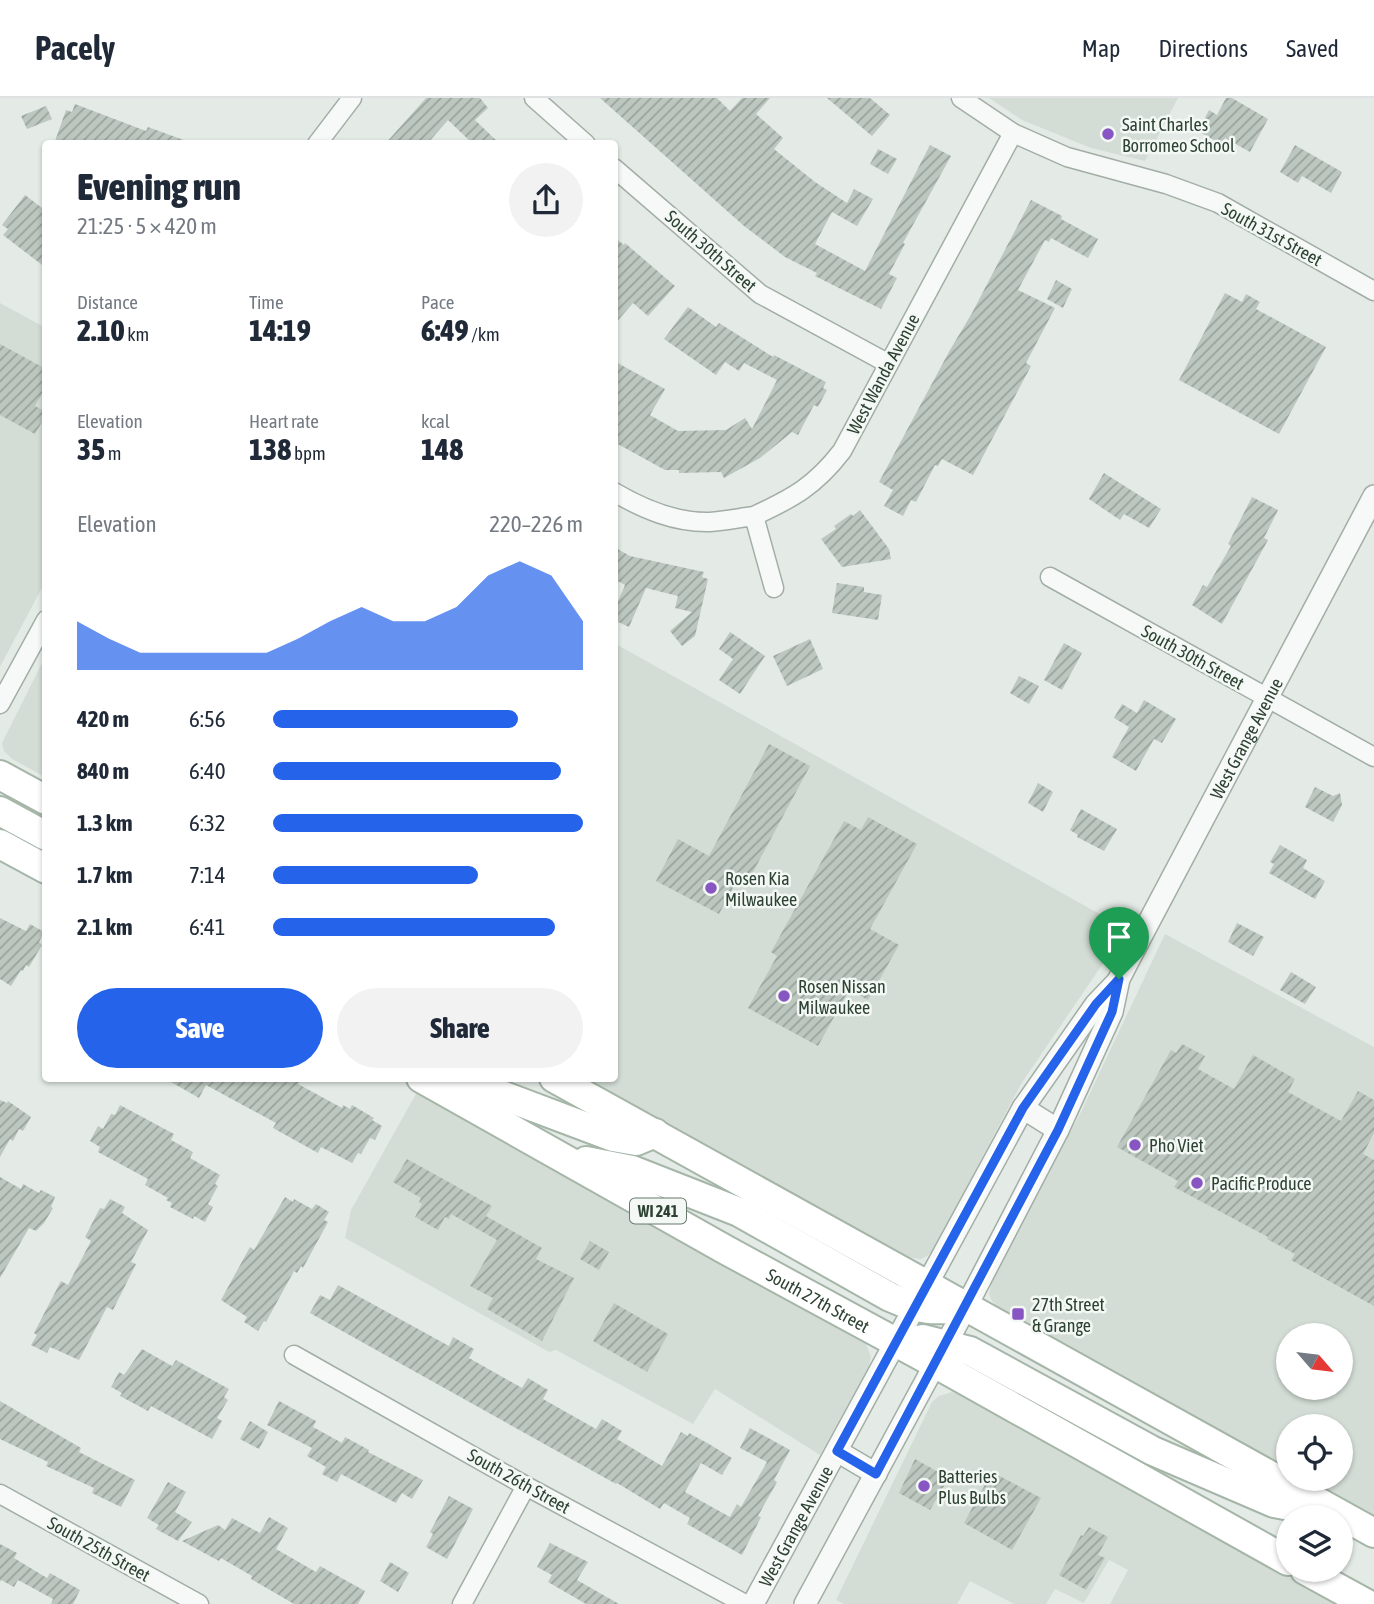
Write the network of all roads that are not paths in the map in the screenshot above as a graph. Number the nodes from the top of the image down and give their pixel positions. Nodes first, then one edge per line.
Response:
1 (352, 98) edge
2 (534, 98) edge
3 (961, 98) edge
4 (1013, 133) junction
5 (320, 140) edge
6 (581, 140) edge
7 (618, 171) edge
8 (1374, 291) edge
9 (889, 364) junction
10 (618, 494) edge
11 (1374, 496) edge
12 (754, 516) junction
13 (1050, 577) dead end
14 (774, 587) dead end
15 (42, 627) edge
16 (1266, 698) junction
17 (0, 704) edge
18 (1374, 757) edge
19 (0, 775) edge
20 (42, 798) edge
21 (0, 811) edge
22 (42, 834) edge
23 (0, 844) edge
24 (42, 867) edge
25 (1119, 979) junction
26 (428, 1082) edge
27 (467, 1082) edge
28 (561, 1082) edge
29 (1023, 1108) junction
30 (1058, 1130) junction
31 (655, 1133) junction
32 (562, 1157) junction
33 (922, 1297) junction
34 (966, 1307) junction
35 (897, 1343) junction
36 (941, 1354) junction
37 (294, 1355) dead end
38 (837, 1451) junction
39 (876, 1474) junction
40 (526, 1486) junction
41 (0, 1494) edge
42 (1285, 1505) edge
43 (1324, 1505) edge
44 (1353, 1521) edge
45 (1374, 1533) edge
46 (1276, 1554) edge
47 (1327, 1582) edge
48 (199, 1604) edge
49 (462, 1604) edge
50 (745, 1604) edge
51 (753, 1604) edge
52 (805, 1604) edge
53 (1367, 1604) edge

1 - 5 street
2 - 6 street
3 - 4 street, South 31st Street
4 - 8 street, South 31st Street
4 - 9 street, West Wanda Avenue
7 - 9 street, South 30th Street
9 - 12 street, West Wanda Avenue
10 - 12 street, West Wanda Avenue
11 - 16 street, West Grange Avenue
12 - 14 street
13 - 16 street, South 30th Street
15 - 17 street
16 - 18 street, South 30th Street
16 - 25 street, West Grange Avenue
19 - 20 main road
21 - 22 main road
23 - 24 main road
25 - 29 street, West Grange Avenue
25 - 30 street, West Grange Avenue
26 - 32 main road, South 27th Street / WI 241
27 - 31 main road
28 - 31 main road
29 - 30 street
29 - 33 street, West Grange Avenue
30 - 34 street, West Grange Avenue
31 - 33 main road
32 - 33 main road
32 - 35 main road, South 27th Street / WI 241
33 - 34 main road
33 - 35 street, West Grange Avenue
34 - 36 street, West Grange Avenue
34 - 43 main road
35 - 36 main road, South 27th Street / WI 241
35 - 38 street, West Grange Avenue
36 - 39 street, West Grange Avenue
36 - 42 main road
36 - 46 main road, South 27th Street / WI 241
37 - 40 street, South 26th Street
38 - 39 street
38 - 51 street, West Grange Avenue
39 - 52 street, West Grange Avenue
40 - 49 street
40 - 50 street, South 26th Street
41 - 48 street, South 25th Street
44 - 45 main road
47 - 53 main road

